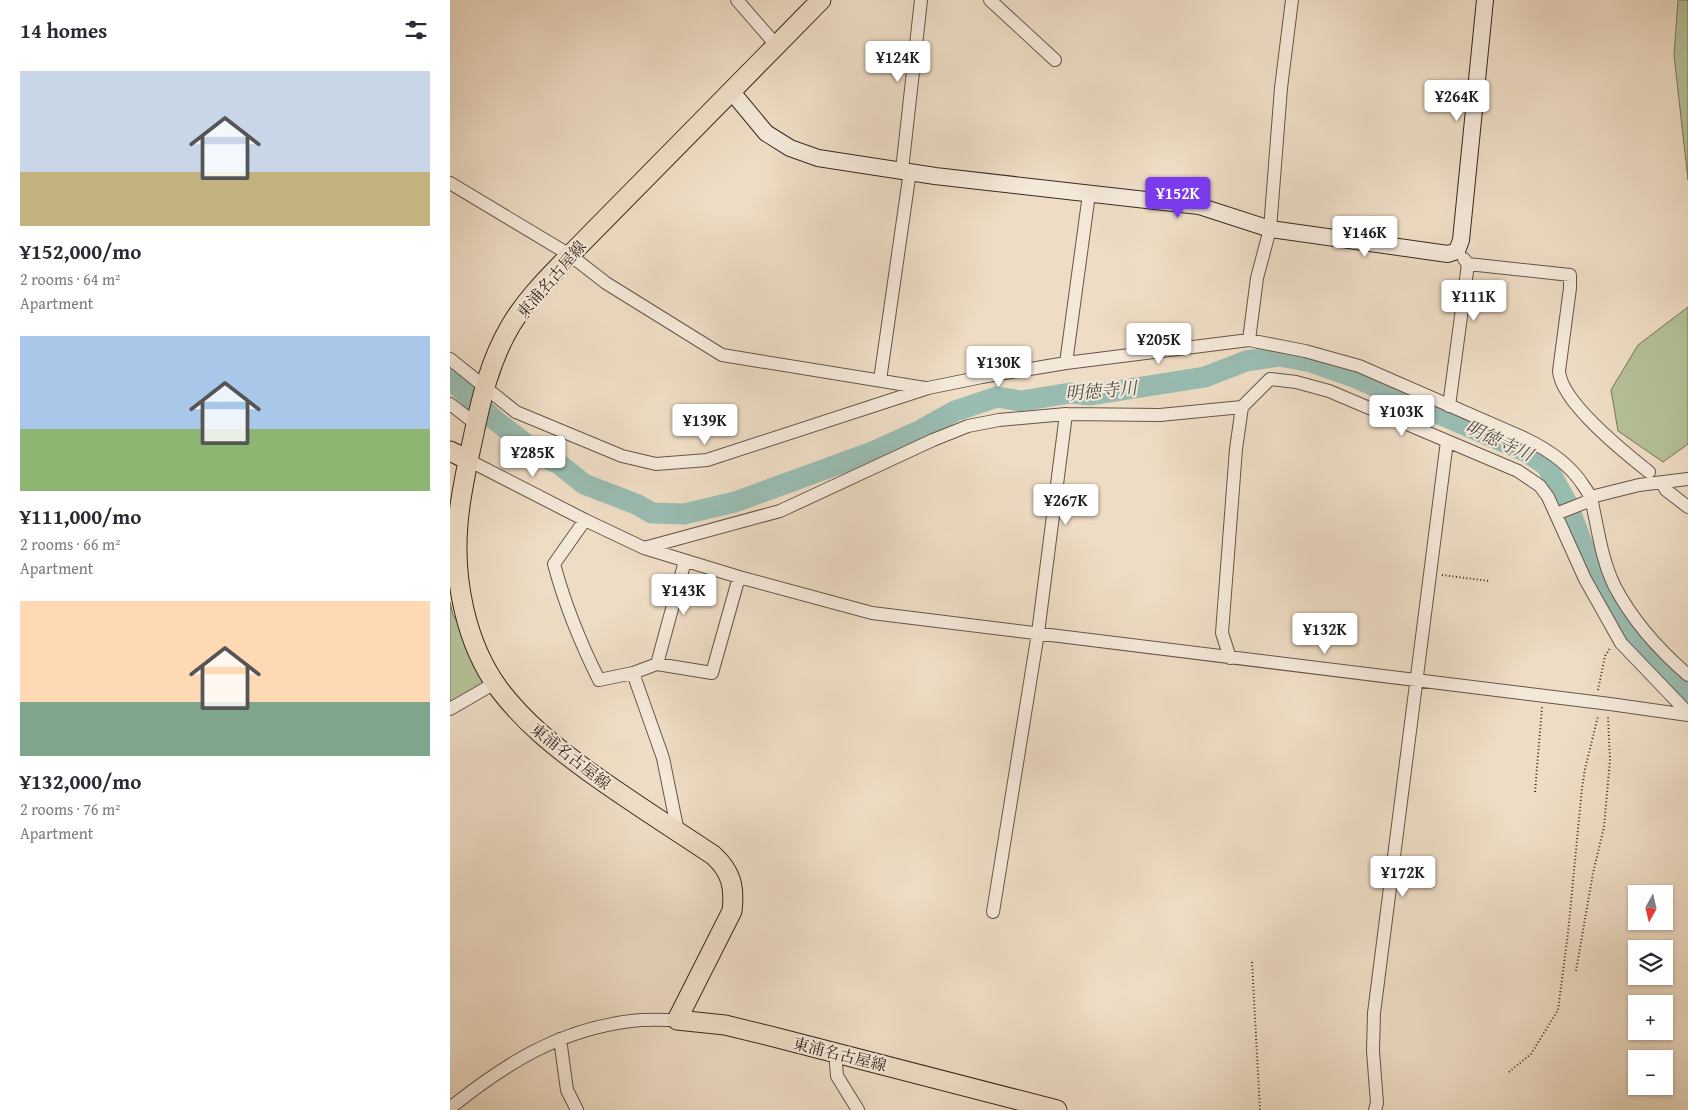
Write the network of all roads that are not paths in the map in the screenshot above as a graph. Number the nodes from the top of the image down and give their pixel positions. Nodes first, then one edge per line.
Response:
1 (737, 0) edge
2 (822, 0) edge
3 (921, 0) edge
4 (990, 0) edge
5 (1292, 0) edge
6 (1485, 0) edge
7 (776, 46) junction
8 (1055, 60) dead end
9 (732, 92) junction
10 (906, 170) junction
11 (450, 183) edge
12 (1088, 194) junction
13 (1270, 229) junction
14 (1457, 251) junction
15 (570, 255) junction
16 (1468, 264) junction
17 (1249, 340) junction
18 (450, 360) edge
19 (1066, 363) junction
20 (880, 380) junction
21 (928, 388) junction
22 (484, 389) junction
23 (450, 404) edge
24 (1449, 406) junction
25 (1242, 407) junction
26 (1066, 414) junction
27 (476, 424) junction
28 (1447, 441) junction
29 (450, 451) edge
30 (468, 460) junction
31 (1649, 472) dead end
32 (1688, 479) edge
33 (1662, 483) junction
34 (1588, 500) junction
35 (1688, 507) edge
36 (1559, 512) junction
37 (585, 520) junction
38 (644, 548) junction
39 (685, 561) junction
40 (739, 578) junction
41 (1038, 633) junction
42 (1230, 658) junction
43 (657, 664) junction
44 (633, 672) junction
45 (1688, 675) edge
46 (1416, 680) junction
47 (495, 683) junction
48 (450, 709) edge
49 (1688, 714) edge
50 (672, 799) junction
51 (654, 816) junction
52 (678, 832) junction
53 (992, 912) dead end
54 (677, 1020) junction
55 (560, 1039) junction
56 (835, 1052) junction
57 (450, 1108) edge
58 (577, 1110) edge
59 (858, 1110) edge
60 (1056, 1110) edge
61 (1375, 1110) edge

1 - 7 street
2 - 7 main road, 東浦名古屋線
3 - 10 street
4 - 8 street
5 - 13 street
6 - 14 street
7 - 9 main road, 東浦名古屋線
9 - 10 street
9 - 15 main road, 東浦名古屋線
10 - 12 street
10 - 20 street
11 - 15 street
12 - 13 street
12 - 19 street
13 - 14 street
13 - 17 street
14 - 16 street
15 - 20 street
15 - 22 main road, 東浦名古屋線
16 - 24 street
16 - 31 street
17 - 19 street
17 - 24 street
18 - 22 street
19 - 21 street
20 - 21 street
21 - 22 street
22 - 27 main road, 東浦名古屋線
23 - 27 street
24 - 34 street
25 - 26 street
25 - 28 street
25 - 42 street
26 - 38 street
26 - 41 street
27 - 30 main road, 東浦名古屋線
28 - 36 street
28 - 46 street
29 - 30 main road
30 - 37 street
30 - 47 main road, 東浦名古屋線
32 - 33 street
33 - 34 street
33 - 35 street
34 - 36 street
34 - 45 street
36 - 49 street
37 - 38 street
37 - 44 street
38 - 39 street
39 - 40 street
39 - 43 street
40 - 41 street
40 - 43 street
41 - 42 street
41 - 53 street
42 - 46 street
43 - 44 street
44 - 50 street
46 - 49 street
46 - 61 street
47 - 48 street
47 - 51 main road, 東浦名古屋線
50 - 51 street
50 - 52 street
51 - 52 main road, 東浦名古屋線
52 - 54 main road, 東浦名古屋線
54 - 55 street
54 - 56 main road, 東浦名古屋線
55 - 57 street
55 - 58 street
56 - 59 street
56 - 60 main road, 東浦名古屋線

